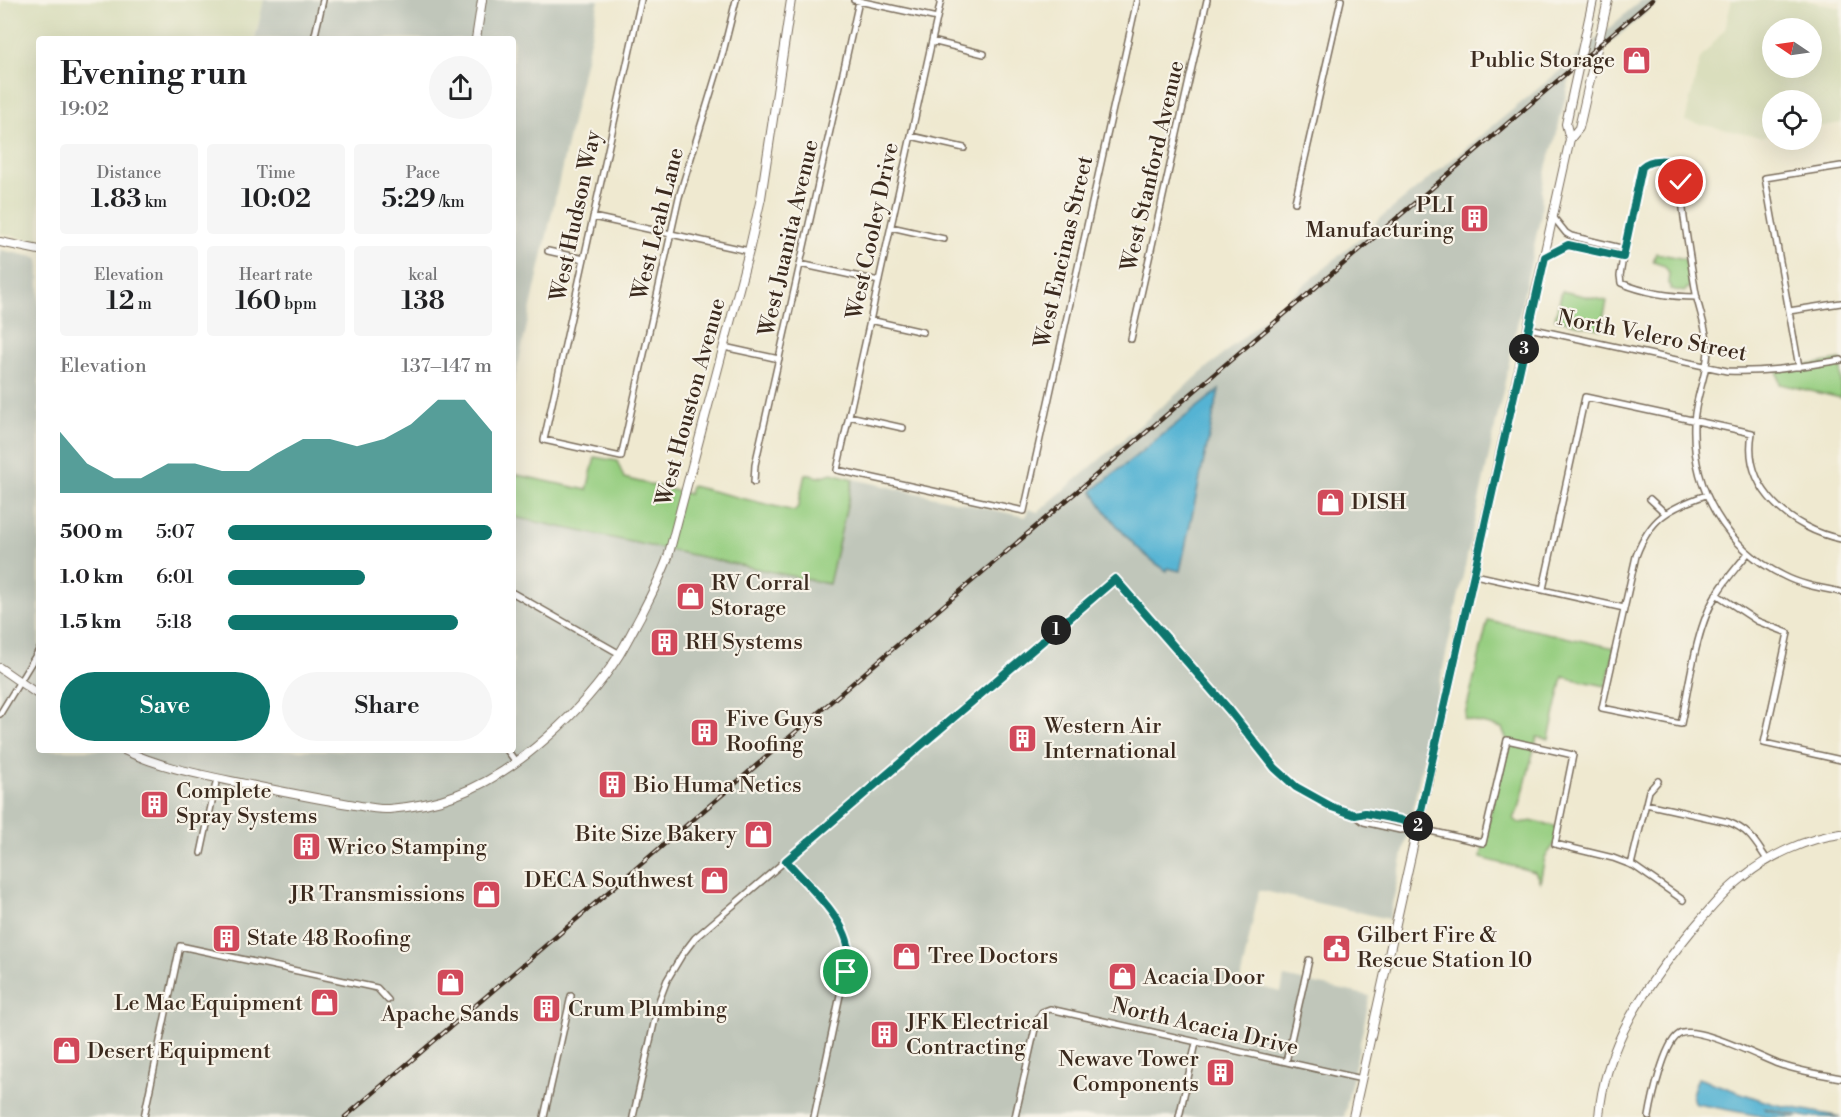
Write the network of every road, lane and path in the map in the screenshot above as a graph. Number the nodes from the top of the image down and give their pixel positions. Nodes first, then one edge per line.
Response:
1 (323, 0) edge
2 (482, 0) edge
3 (641, 0) edge
4 (736, 0) edge
5 (791, 0) edge
6 (941, 0) edge
7 (1137, 0) edge
8 (1207, 0) edge
9 (1341, 0) edge
10 (1593, 0) edge
11 (1608, 0) edge
12 (856, 1) edge
13 (937, 18) junction
14 (315, 36) edge
15 (476, 36) edge
16 (932, 41) junction
17 (984, 54) dead end
18 (911, 136) junction
19 (1570, 140) junction
20 (964, 148) dead end
21 (1841, 166) edge
22 (1295, 202) dead end
23 (593, 217) junction
24 (1554, 218) junction
25 (891, 227) junction
26 (670, 234) junction
27 (944, 239) dead end
28 (0, 242) edge
29 (36, 249) edge
30 (1625, 249) junction
31 (548, 251) dead end
32 (749, 251) junction
33 (1545, 257) junction
34 (1623, 257) junction
35 (584, 259) junction
36 (800, 264) junction
37 (879, 281) junction
38 (1697, 297) junction
39 (1841, 303) edge
40 (1790, 311) junction
41 (870, 320) junction
42 (1529, 328) junction
43 (923, 332) dead end
44 (1131, 339) dead end
45 (724, 347) junction
46 (778, 359) junction
47 (1841, 360) edge
48 (1706, 367) junction
49 (1799, 367) junction
50 (849, 416) junction
51 (1694, 422) junction
52 (903, 428) dead end
53 (544, 440) joint
54 (837, 470) joint
55 (754, 482) dead end
56 (1706, 495) junction
57 (1650, 499) dead end
58 (1665, 513) junction
59 (1841, 539) edge
60 (1748, 553) junction
61 (1475, 574) junction
62 (1543, 589) junction
63 (1841, 592) edge
64 (516, 594) edge
65 (1716, 594) junction
66 (1624, 608) junction
67 (36, 654) edge
68 (620, 654) junction
69 (0, 668) edge
70 (19, 680) junction
71 (36, 693) edge
72 (0, 714) edge
73 (134, 753) edge
74 (509, 753) edge
75 (1841, 760) edge
76 (516, 762) junction
77 (217, 778) junction
78 (1658, 781) dead end
79 (1646, 804) junction
80 (1355, 815) junction
81 (1417, 828) junction
82 (1841, 834) edge
83 (201, 853) dead end
84 (786, 861) junction
85 (1768, 861) junction
86 (1631, 865) junction
87 (1683, 900) dead end
88 (1310, 960) dead end
89 (571, 996) dead end
90 (388, 1000) dead end
91 (1196, 1043) junction
92 (1286, 1062) junction
93 (1841, 1078) edge
94 (1362, 1079) junction
95 (144, 1117) edge
96 (544, 1117) edge
97 (633, 1117) edge
98 (814, 1117) edge
99 (1015, 1117) edge
100 (1179, 1117) edge
101 (1353, 1117) edge
102 (1599, 1117) edge
103 (1649, 1117) edge

1 - 14 street
2 - 15 street
3 - 23 street, West Hudson Way
4 - 26 street, West Leah Lane
5 - 32 street, West Houston Avenue
6 - 13 street, West Cooley Drive
7 - 54 street, West Encinas Street
8 - 44 street, West Stanford Avenue
9 - 22 street
10 - 19 street
11 - 19 street
12 - 13 street
12 - 36 street, West Juanita Avenue
13 - 16 street, West Cooley Drive
16 - 17 street
16 - 18 street, West Cooley Drive
18 - 20 street
18 - 25 street, West Cooley Drive
19 - 24 street
21 - 40 street
23 - 26 street
23 - 35 street, West Hudson Way
24 - 30 street
24 - 33 street
25 - 27 street
25 - 37 street, West Cooley Drive
26 - 32 street
26 - 53 street, West Leah Lane
28 - 29 street
30 - 34 street
30 - 38 street
31 - 35 street
32 - 45 street, West Houston Avenue
33 - 34 street
33 - 42 street
34 - 38 street
35 - 53 street, West Hudson Way
36 - 37 street
36 - 46 street, West Juanita Avenue
37 - 41 street, West Cooley Drive
38 - 48 street
39 - 40 street
40 - 49 street
41 - 43 street
41 - 50 street, West Cooley Drive
42 - 48 street, North Velero Street
42 - 61 street
45 - 46 street
45 - 68 street, West Houston Avenue
46 - 55 street, West Juanita Avenue
47 - 49 street, North Velero Street
48 - 49 street, North Velero Street
48 - 51 street
50 - 52 street
50 - 54 street, West Cooley Drive
51 - 56 street
51 - 59 street
51 - 62 street
56 - 58 street
56 - 60 street
57 - 58 street
58 - 66 street
60 - 63 street
60 - 65 street
61 - 62 street
61 - 81 street
62 - 66 street
64 - 68 street
65 - 66 street
65 - 75 street
67 - 70 street
68 - 76 street, West Houston Avenue
69 - 70 street
70 - 71 street
70 - 72 street
73 - 77 street, West Houston Avenue
74 - 76 street
76 - 77 street, West Houston Avenue
77 - 83 street
78 - 79 street
79 - 85 street
79 - 86 street
80 - 81 street
80 - 81 street
80 - 84 street
81 - 86 street
81 - 94 street
82 - 85 street
84 - 97 street
84 - 98 street
85 - 102 street
86 - 87 street
88 - 92 street
89 - 96 street
90 - 95 street
91 - 92 street, North Acacia Drive
91 - 99 street, North Acacia Drive
91 - 100 street
92 - 94 street, North Acacia Drive
93 - 103 street
94 - 101 street

